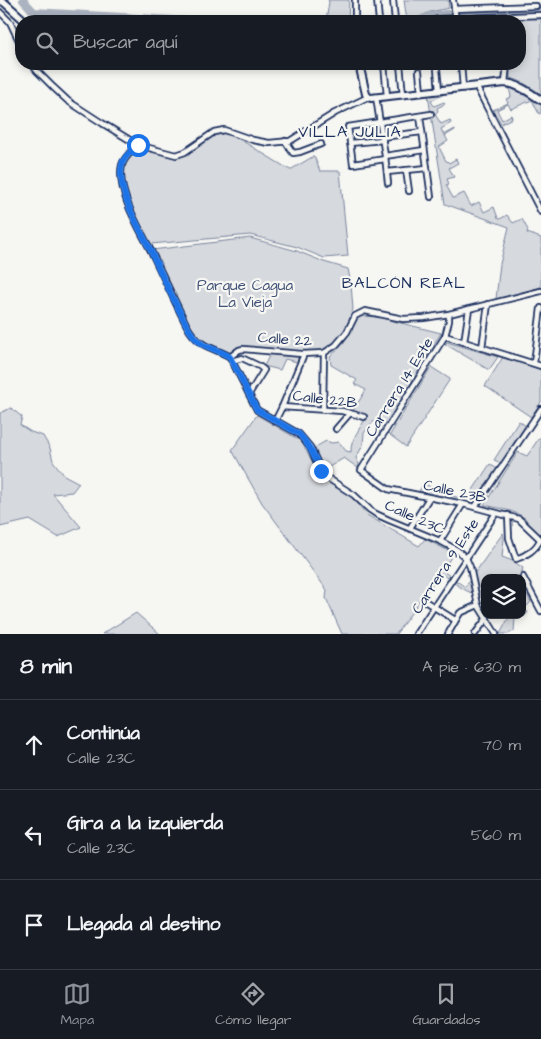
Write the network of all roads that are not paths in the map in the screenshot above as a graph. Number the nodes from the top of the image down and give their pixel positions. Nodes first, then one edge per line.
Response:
1 (0, 0) edge
2 (355, 0) edge
3 (377, 0) edge
4 (393, 0) edge
5 (453, 0) edge
6 (500, 0) edge
7 (536, 6) dead end
8 (500, 8) junction
9 (0, 12) edge
10 (18, 15) edge
11 (355, 15) edge
12 (378, 15) edge
13 (394, 15) edge
14 (455, 15) edge
15 (541, 15) edge
16 (526, 17) edge
17 (15, 32) edge
18 (36, 70) edge
19 (361, 70) edge
20 (385, 70) edge
21 (401, 70) edge
22 (437, 70) edge
23 (462, 70) edge
24 (506, 70) edge
25 (420, 71) dead end
26 (505, 83) junction
27 (476, 86) junction
28 (463, 88) junction
29 (439, 90) junction
30 (421, 92) junction
31 (403, 95) junction
32 (387, 96) junction
33 (368, 97) junction
34 (376, 97) junction
35 (541, 100) edge
36 (431, 114) dead end
37 (420, 116) junction
38 (380, 122) junction
39 (422, 132) junction
40 (383, 138) junction
41 (285, 141) junction
42 (321, 144) dead end
43 (350, 144) junction
44 (138, 145) junction
45 (424, 150) junction
46 (385, 157) junction
47 (427, 168) junction
48 (406, 170) junction
49 (387, 172) junction
50 (388, 183) dead end
51 (409, 191) dead end
52 (431, 197) dead end
53 (541, 212) edge
54 (541, 291) edge
55 (488, 304) junction
56 (541, 308) edge
57 (469, 309) junction
58 (450, 314) junction
59 (445, 336) junction
60 (464, 342) junction
61 (482, 348) junction
62 (324, 353) junction
63 (304, 354) junction
64 (231, 359) junction
65 (534, 364) junction
66 (541, 366) edge
67 (249, 394) junction
68 (282, 407) junction
69 (323, 409) junction
70 (541, 409) edge
71 (350, 413) junction
72 (364, 417) dead end
73 (275, 421) junction
74 (336, 429) dead end
75 (360, 470) joint
76 (429, 498) junction
77 (463, 504) junction
78 (475, 508) junction
79 (496, 512) junction
80 (508, 515) junction
81 (410, 528) junction
82 (440, 541) junction
83 (541, 541) edge
84 (466, 558) junction
85 (526, 582) edge
86 (423, 600) dead end
87 (539, 602) edge
88 (478, 605) junction
89 (434, 607) junction
90 (481, 610) edge
91 (541, 611) edge
92 (485, 619) edge
93 (487, 619) edge
94 (456, 620) junction
95 (416, 634) edge
96 (448, 634) edge
97 (475, 634) edge
98 (496, 634) edge

1 - 10 main road
2 - 11 street
3 - 12 street
4 - 13 street
5 - 14 street
6 - 8 street
7 - 8 street
8 - 14 street
9 - 17 street
15 - 16 street
18 - 44 street
19 - 33 main road
20 - 32 street
21 - 31 street
22 - 29 street
23 - 28 street
24 - 26 street
25 - 30 street
26 - 27 main road
26 - 35 main road
27 - 28 main road
27 - 53 street
28 - 29 main road
29 - 30 main road
30 - 31 main road
31 - 32 main road
32 - 34 main road
33 - 34 main road
33 - 41 street
34 - 38 street
36 - 37 street
37 - 38 street
37 - 39 street
38 - 40 street
38 - 43 street
39 - 40 street
39 - 45 street
40 - 43 street
40 - 46 street
41 - 42 street
41 - 44 street
43 - 46 street
44 - 64 street
45 - 46 street
45 - 47 street
46 - 49 street
47 - 48 street
47 - 52 street
48 - 49 street
48 - 51 street
49 - 50 street
54 - 55 street
55 - 57 street
55 - 61 street
56 - 65 street
57 - 58 street
57 - 60 street
58 - 59 street, Carrera 14 Este
58 - 62 street
59 - 60 street
59 - 75 street, Carrera 14 Este
60 - 61 street
61 - 65 street
62 - 63 street, Calle 22
62 - 69 street
63 - 64 street, Calle 22
63 - 68 street
64 - 67 street, Calle 23C
64 - 67 street
65 - 66 street
67 - 73 street, Calle 23C
68 - 69 street, Calle 22B
68 - 73 street
69 - 71 street, Calle 22B
70 - 78 street
71 - 72 street, Calle 22B
71 - 74 street
73 - 81 street, Calle 23C
75 - 76 street, Calle 23B
76 - 77 street, Calle 23B
76 - 81 street
77 - 78 street, Calle 23B
77 - 82 street
78 - 79 street, Calle 23B
79 - 80 street, Calle 23B
79 - 84 street, Carrera 9 Este
80 - 83 street, Calle 23B
80 - 83 street
81 - 82 street, Calle 23C
82 - 84 street, Calle 23C
84 - 88 street
84 - 89 street, Carrera 9 Este
85 - 87 street
86 - 89 street
87 - 91 street
88 - 90 street
88 - 94 street
89 - 94 street
89 - 95 street, Carrera 9 Este
92 - 97 street
93 - 98 street
94 - 96 street

